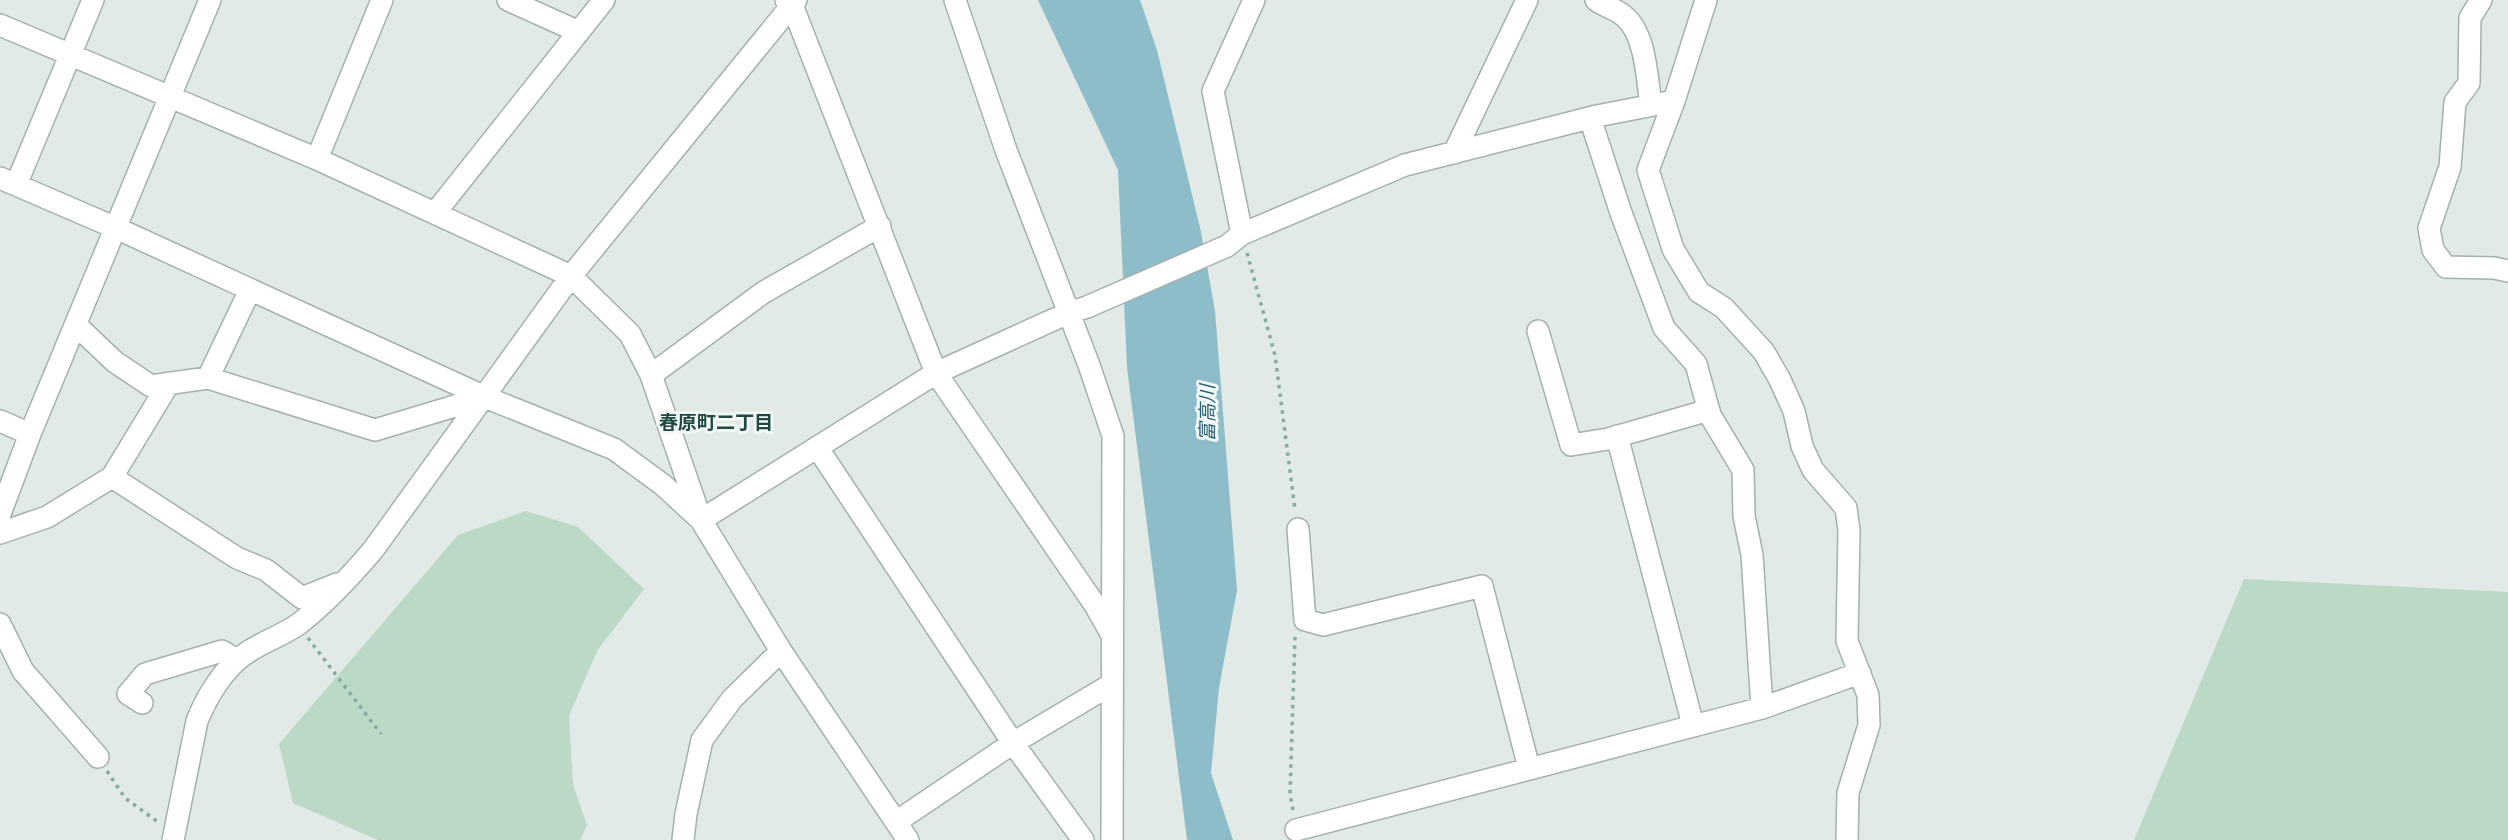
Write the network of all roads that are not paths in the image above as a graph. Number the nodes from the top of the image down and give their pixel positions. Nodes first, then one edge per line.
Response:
1 (93, 0) edge
2 (210, 0) edge
3 (382, 0) edge
4 (508, 0) edge
5 (604, 0) edge
6 (955, 0) edge
7 (1254, 0) edge
8 (1527, 0) edge
9 (1706, 0) edge
10 (2481, 0) edge
11 (791, 2) edge
12 (1600, 3) edge
13 (0, 25) edge
14 (579, 32) junction
15 (69, 54) junction
16 (169, 96) junction
17 (1674, 101) junction
18 (1651, 105) junction
19 (1590, 118) junction
20 (1454, 153) junction
21 (317, 159) junction
22 (8, 181) edge
23 (435, 212) junction
24 (880, 226) junction
25 (116, 228) junction
26 (1235, 240) junction
27 (2508, 271) edge
28 (571, 276) junction
29 (250, 290) junction
30 (1077, 310) junction
31 (76, 325) junction
32 (1538, 331) dead end
33 (936, 373) junction
34 (651, 374) junction
35 (208, 378) junction
36 (169, 383) junction
37 (485, 397) junction
38 (1709, 410) junction
39 (0, 421) edge
40 (30, 435) junction
41 (1617, 436) junction
42 (817, 447) junction
43 (112, 477) junction
44 (0, 514) edge
45 (701, 520) junction
46 (1298, 529) dead end
47 (0, 533) edge
48 (348, 579) junction
49 (0, 624) edge
50 (1112, 636) junction
51 (781, 651) junction
52 (237, 660) junction
53 (1860, 673) junction
54 (1112, 684) junction
55 (142, 703) dead end
56 (1762, 708) junction
57 (1693, 725) junction
58 (1013, 743) junction
59 (98, 757) road end
60 (1529, 768) junction
61 (896, 822) junction
62 (1296, 830) dead end
63 (173, 837) edge
64 (683, 840) edge
65 (908, 840) edge
66 (1083, 840) edge
67 (1112, 840) edge
68 (1847, 840) edge

1 - 15 street
2 - 16 street
3 - 21 street
4 - 14 street
5 - 14 street
6 - 30 street
7 - 26 street
8 - 20 street
9 - 17 street
10 - 27 street
11 - 24 street
11 - 28 street
12 - 18 street
13 - 15 street
14 - 23 street
15 - 16 street
15 - 22 street
16 - 21 street
16 - 25 street
17 - 18 street
17 - 53 street
18 - 19 street
19 - 20 street
19 - 38 street
20 - 26 street
21 - 23 street
22 - 25 street
23 - 28 street
24 - 33 street
24 - 34 street
25 - 29 street
25 - 31 street
26 - 30 street
28 - 34 street
28 - 37 street
29 - 35 street
29 - 37 street
30 - 33 street
30 - 50 street
31 - 36 street
31 - 40 street
32 - 41 street
33 - 42 street
33 - 50 street
34 - 45 street
35 - 36 street
35 - 37 street
36 - 43 street
37 - 45 street
37 - 48 street
38 - 41 street
38 - 56 street
39 - 40 street
40 - 44 street
41 - 57 street
42 - 45 street
42 - 58 street
43 - 47 street
43 - 48 street
45 - 51 street
46 - 60 street
48 - 52 street
49 - 59 street
50 - 54 street
51 - 61 street
51 - 64 street
52 - 55 street
52 - 63 street
53 - 56 street
53 - 68 street
54 - 58 street
54 - 67 street
56 - 57 street
57 - 60 street
58 - 61 street
58 - 66 street
60 - 62 street
61 - 65 street

